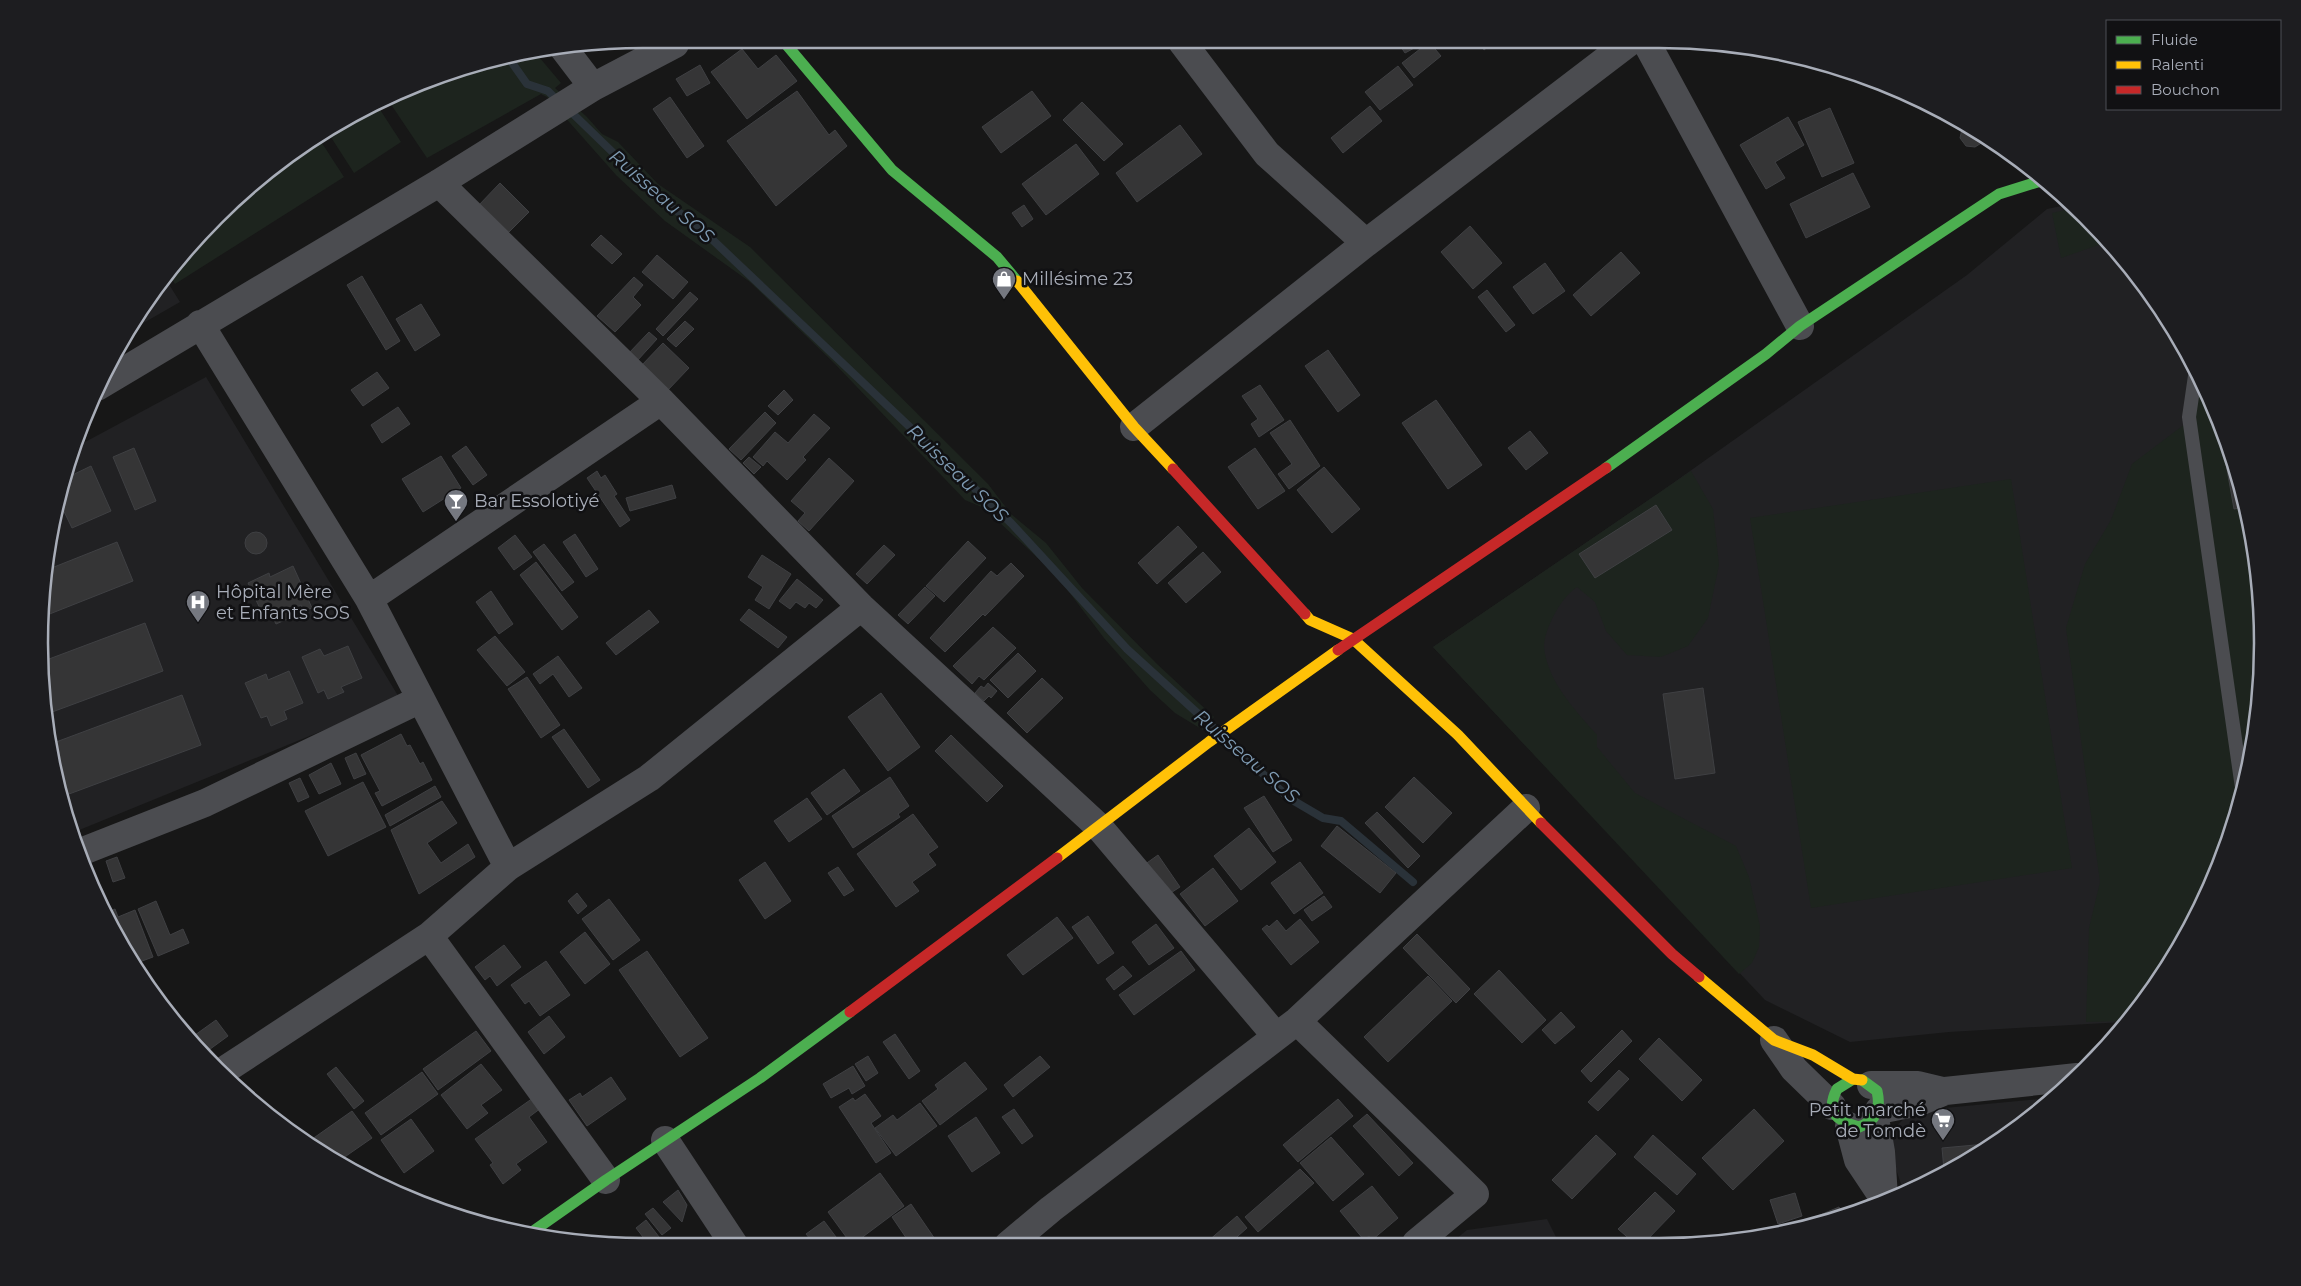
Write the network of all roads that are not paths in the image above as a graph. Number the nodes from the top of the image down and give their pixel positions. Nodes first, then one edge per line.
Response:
1 (668, 48) edge
2 (789, 48) edge
3 (1187, 48) edge
4 (1622, 48) edge
5 (1649, 48) edge
6 (563, 53) edge
7 (573, 100) junction
8 (439, 183) junction
9 (2036, 183) edge
10 (1366, 243) junction
11 (200, 324) junction
12 (1800, 326) junction
13 (110, 378) edge
14 (2194, 384) edge
15 (661, 401) junction
16 (1134, 427) junction
17 (370, 599) junction
18 (861, 607) junction
19 (1353, 639) junction
20 (420, 699) junction
21 (2239, 770) edge
22 (1526, 808) junction
23 (1099, 827) junction
24 (85, 850) edge
25 (508, 868) junction
26 (429, 936) junction
27 (1287, 1028) junction
28 (1774, 1040) joint
29 (227, 1069) edge
30 (2064, 1078) edge
31 (1860, 1104) junction
32 (665, 1140) junction
33 (606, 1180) junction
34 (1881, 1195) edge
35 (537, 1229) edge
36 (730, 1238) edge
37 (1016, 1238) edge
38 (1422, 1238) edge

1 - 7 street
2 - 16 street
3 - 10 street
4 - 10 street
5 - 12 street
6 - 7 street
7 - 8 street
8 - 11 street
8 - 15 street
9 - 12 street
10 - 16 street
11 - 13 street
11 - 17 street
12 - 19 street
14 - 21 lane
15 - 17 street
15 - 18 street
16 - 19 street
17 - 20 street
18 - 23 street
18 - 25 street
19 - 22 street
19 - 23 street
20 - 24 street
20 - 25 street
22 - 27 street
22 - 28 street
23 - 27 street
23 - 32 street
25 - 26 street
26 - 29 street
26 - 33 street
27 - 37 street
27 - 38 street
28 - 31 street
30 - 31 street
31 - 34 street
32 - 33 street
32 - 36 street
33 - 35 street

